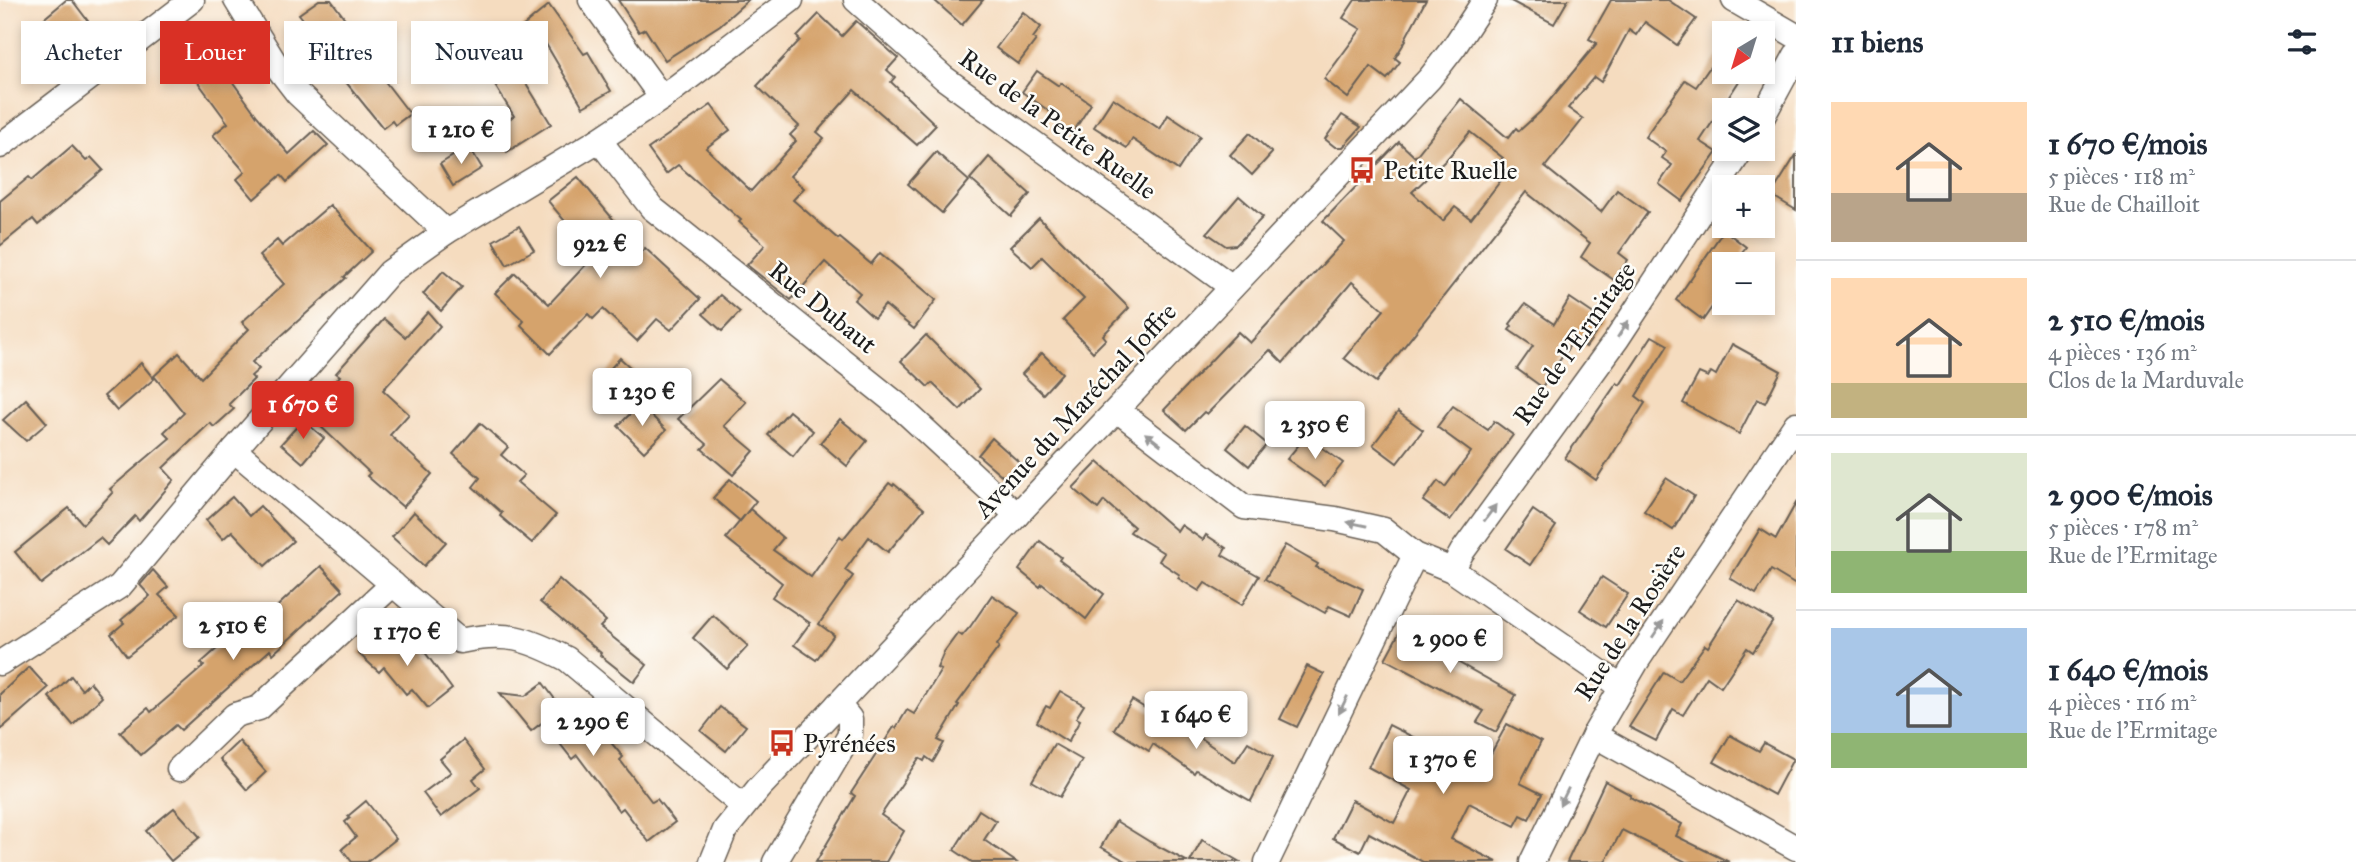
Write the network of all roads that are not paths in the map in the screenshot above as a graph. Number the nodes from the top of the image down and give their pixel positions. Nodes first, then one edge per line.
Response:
1 (192, 0) edge
2 (236, 0) edge
3 (592, 0) edge
4 (791, 0) edge
5 (856, 0) edge
6 (1485, 0) edge
7 (1734, 0) edge
8 (1796, 37) edge
9 (1796, 55) edge
10 (662, 98) junction
11 (1773, 98) edge
12 (598, 140) junction
13 (0, 146) edge
14 (1734, 161) edge
15 (446, 232) junction
16 (1232, 287) junction
17 (1117, 410) junction
18 (1796, 424) edge
19 (233, 450) junction
20 (1017, 515) junction
21 (1415, 555) junction
22 (1452, 570) junction
23 (393, 584) junction
24 (0, 663) edge
25 (1622, 687) junction
26 (838, 704) junction
27 (1594, 735) junction
28 (179, 769) dead end
29 (743, 806) junction
30 (1796, 848) edge
31 (712, 862) edge
32 (775, 862) edge
33 (1267, 862) edge
34 (1532, 862) edge

1 - 13 street
2 - 15 street
3 - 10 street
4 - 10 street
5 - 16 street, Rue de la Petite Ruelle
6 - 16 street, Avenue du Maréchal Joffre
7 - 8 street
9 - 11 street
10 - 12 street
12 - 15 street
12 - 20 street, Rue Dubaut
22 -> 14 street, Rue de l'Ermitage
15 - 19 street
16 - 17 street, Avenue du Maréchal Joffre
17 - 20 street, Avenue du Maréchal Joffre
21 -> 17 street
25 -> 18 street, Rue de la Rosière
19 - 23 street
19 - 24 street
20 - 26 street, Avenue du Maréchal Joffre
21 - 22 street
21 -> 33 street
22 - 25 street
23 - 28 street
23 - 29 street
25 - 27 street, Rue de la Rosière
26 - 29 street, Avenue du Maréchal Joffre
26 - 32 street
27 - 30 street
27 -> 34 street, Rue de la Rosière
29 - 31 street, Avenue du Maréchal Joffre

